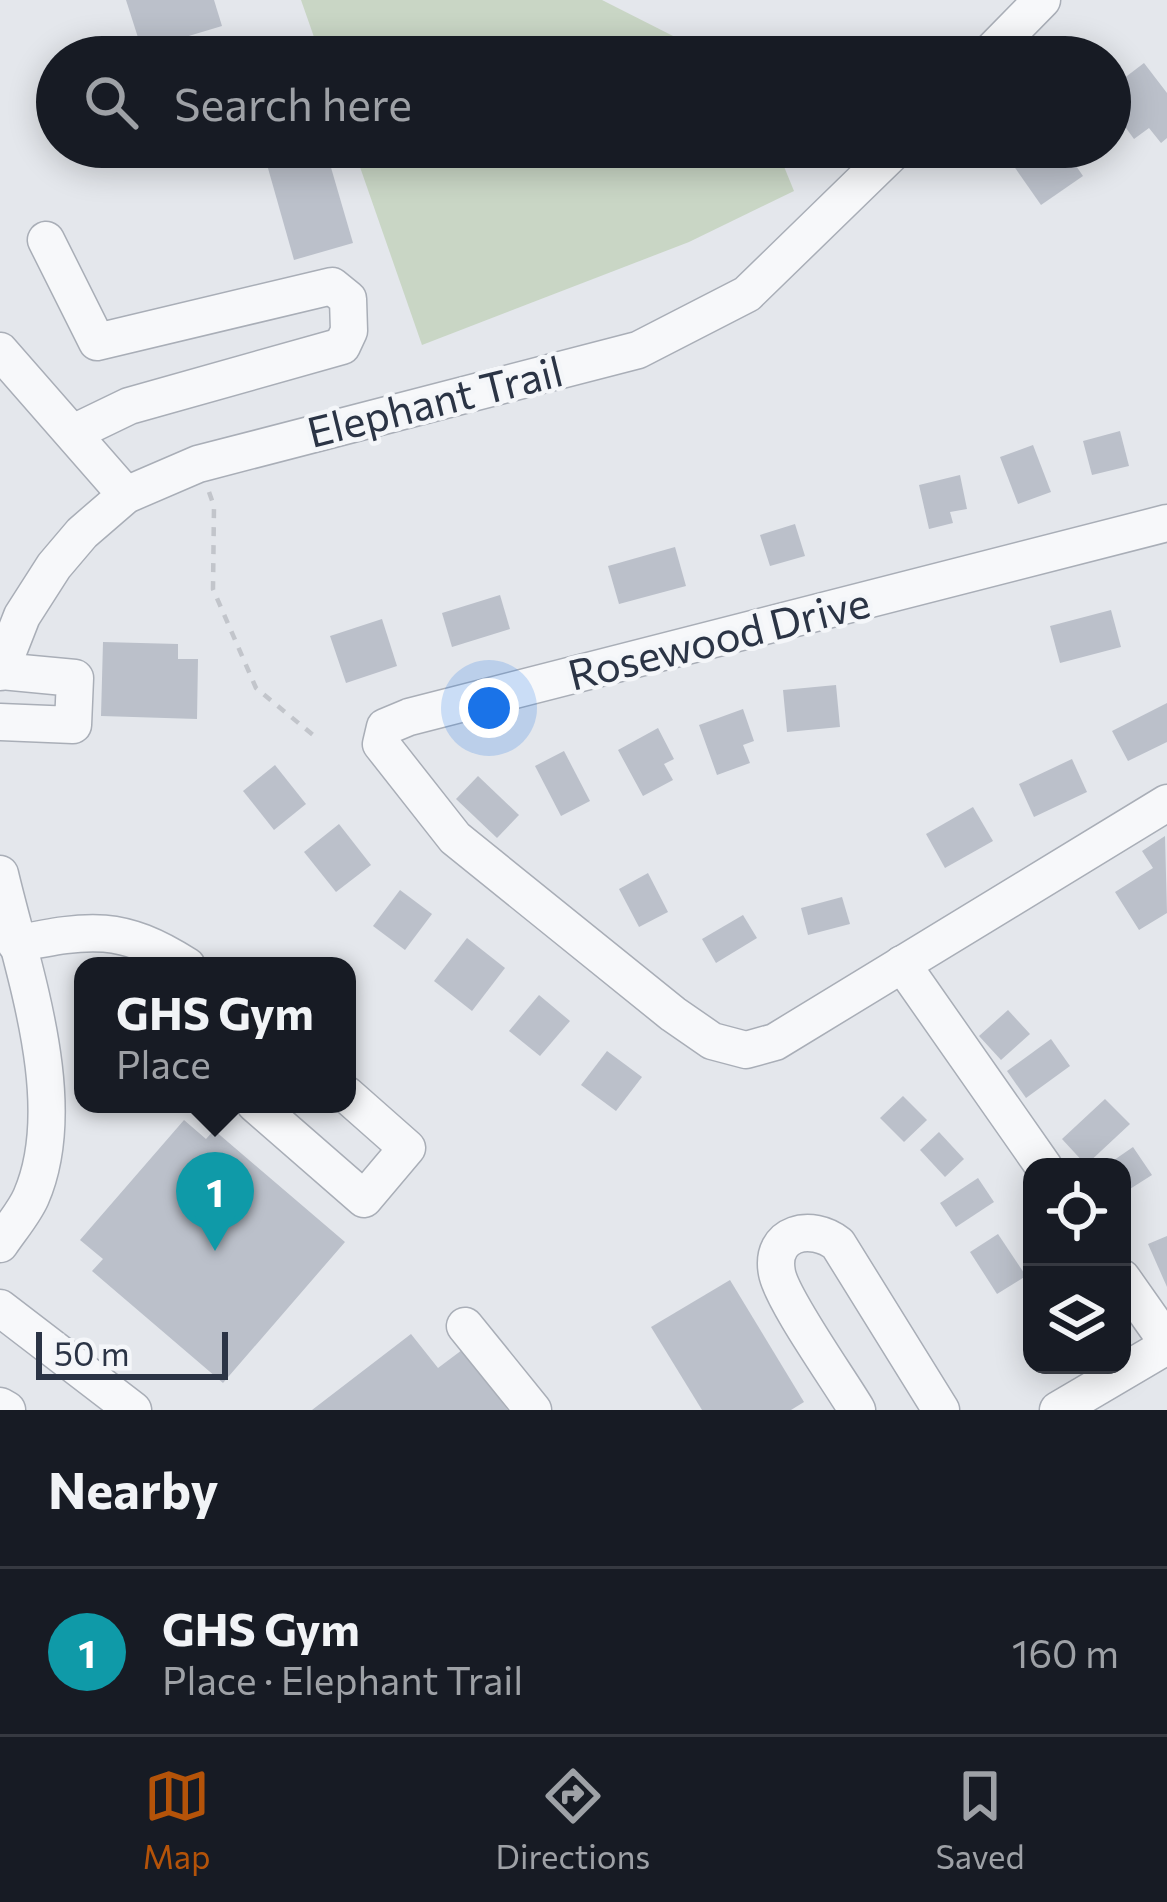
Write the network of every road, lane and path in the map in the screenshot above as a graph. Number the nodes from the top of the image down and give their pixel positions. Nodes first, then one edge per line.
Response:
1 (1042, 0) edge
2 (1007, 36) edge
3 (876, 168) edge
4 (46, 240) dead end
5 (0, 352) edge
6 (73, 433) junction
7 (198, 464) junction
8 (126, 495) junction
9 (1167, 523) edge
10 (0, 671) edge
11 (0, 722) edge
12 (313, 735) dead end
13 (1167, 803) edge
14 (0, 874) edge
15 (16, 944) junction
16 (171, 957) edge
17 (902, 964) junction
18 (356, 1102) edge
19 (265, 1113) edge
20 (1038, 1158) edge
21 (0, 1244) edge
22 (1131, 1291) edge
23 (0, 1308) edge
24 (465, 1325) dead end
25 (1167, 1344) edge
26 (133, 1410) edge
27 (533, 1410) edge
28 (857, 1410) edge
29 (941, 1410) edge
30 (1058, 1410) edge

1 - 2 street
3 - 7 street, Elephant Trail
4 - 6 street
5 - 6 street
6 - 8 street
7 - 8 street, Elephant Trail
7 - 12 path
8 - 10 street, Elephant Trail
9 - 17 street, Rosewood Drive
10 - 11 street
13 - 17 street
14 - 15 street
15 - 16 street
15 - 21 street
17 - 20 street
18 - 19 street
22 - 25 street
23 - 26 street
24 - 27 street
25 - 30 street
28 - 29 street

